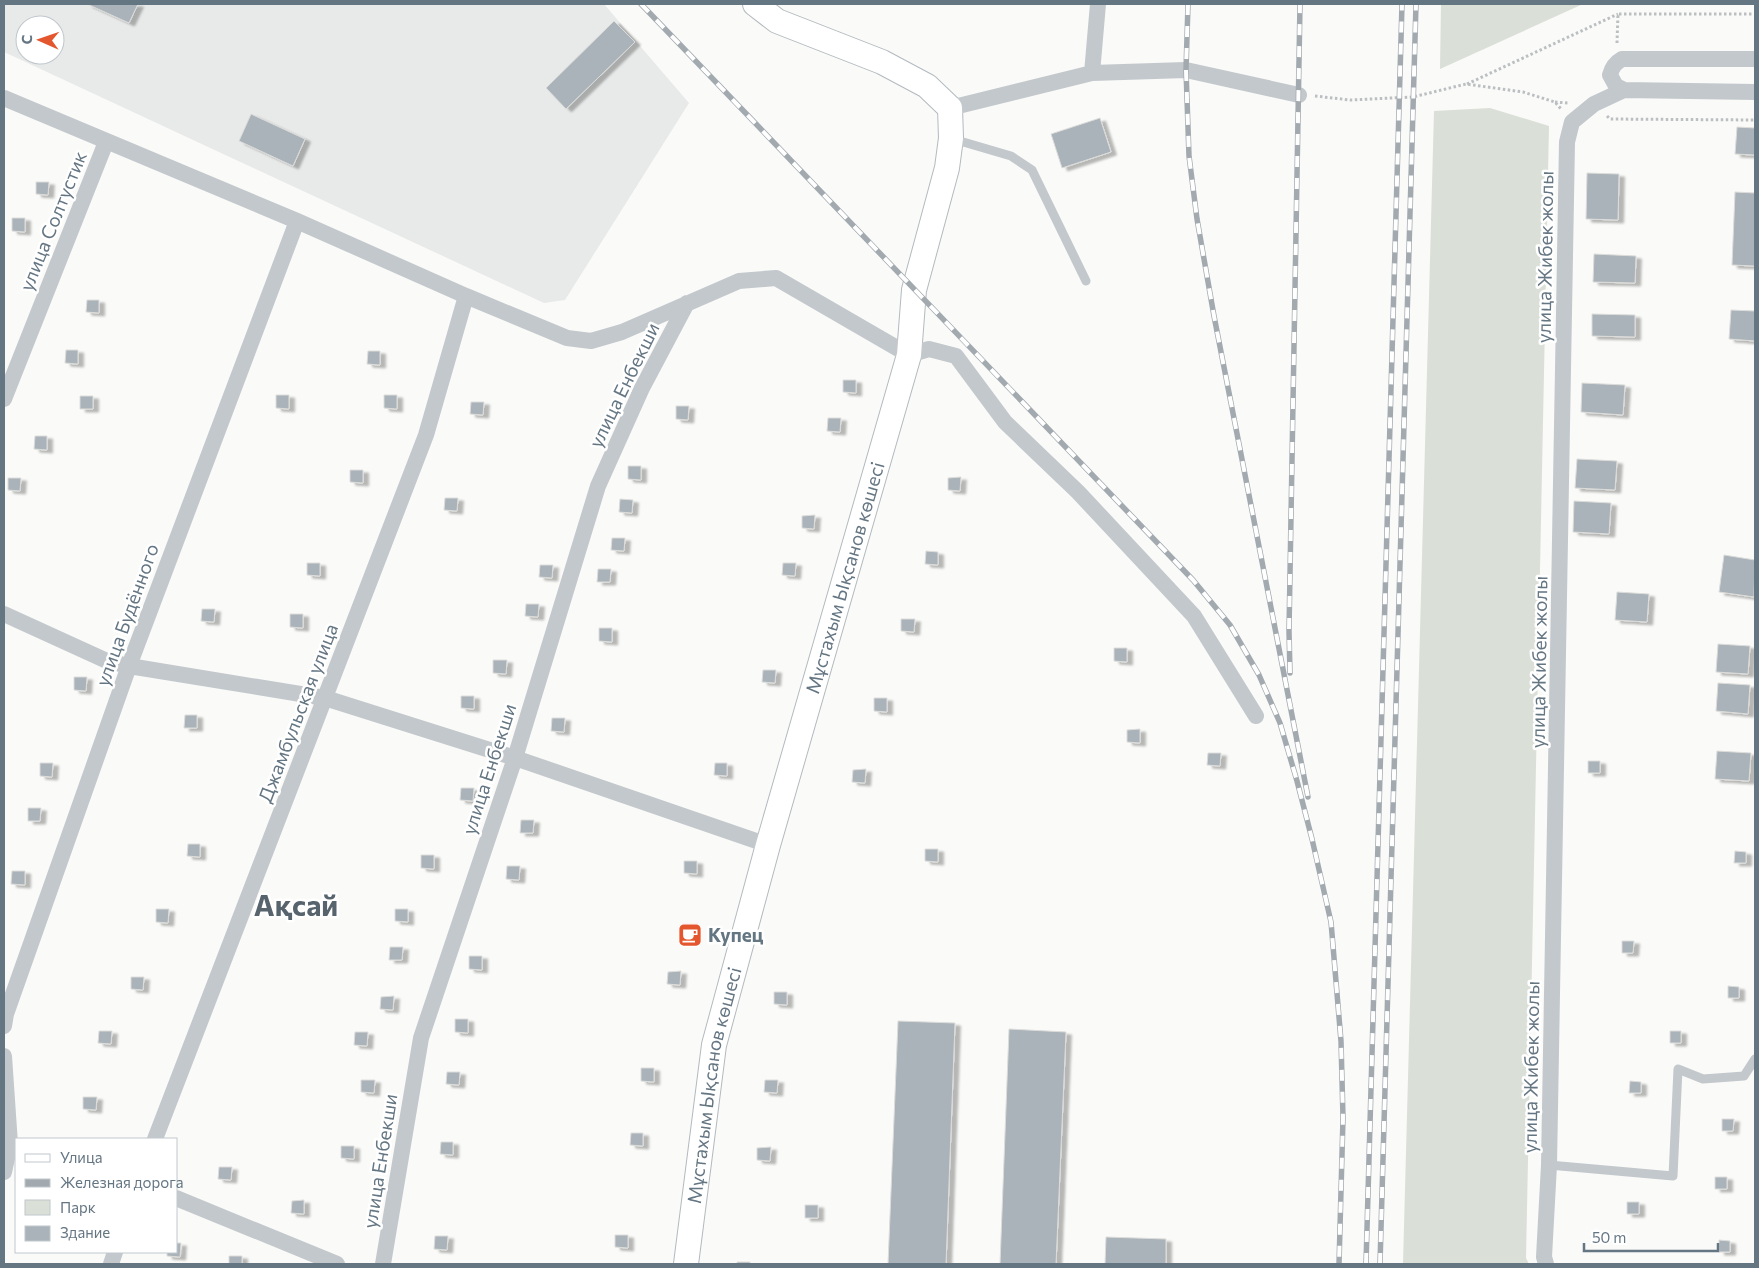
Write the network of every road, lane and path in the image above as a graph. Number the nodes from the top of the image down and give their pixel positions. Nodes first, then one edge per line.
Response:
1 (755, 4) edge
2 (1098, 4) edge
3 (1618, 14) junction
4 (1755, 14) edge
5 (1755, 59) edge
6 (1616, 62) junction
7 (1092, 73) junction
8 (1466, 84) junction
9 (1624, 90) junction
10 (1755, 92) edge
11 (1299, 95) joint
12 (4, 98) edge
13 (1594, 104) junction
14 (950, 108) junction
15 (1755, 120) edge
16 (1572, 122) junction
17 (951, 138) junction
18 (106, 142) junction
19 (297, 221) junction
20 (1086, 281) dead end
21 (466, 296) junction
22 (688, 303) junction
23 (909, 355) junction
24 (4, 399) edge
25 (4, 614) edge
26 (129, 666) junction
27 (325, 698) junction
28 (1256, 716) dead end
29 (515, 758) junction
30 (768, 845) junction
31 (4, 1026) edge
32 (4, 1056) edge
33 (1755, 1059) edge
34 (155, 1138) edge
35 (1549, 1165) junction
36 (4, 1172) edge
37 (178, 1199) edge
38 (337, 1264) edge
39 (383, 1264) edge
40 (686, 1264) edge
41 (1546, 1264) edge

1 - 14 main road
2 - 7 street
3 - 4 path
3 - 6 path
3 - 8 path
5 - 6 street
6 - 9 street
7 - 11 street
7 - 14 street
8 - 11 path
8 - 16 path
9 - 10 street
9 - 13 street
12 - 18 street
13 - 15 path
13 - 16 street
14 - 17 main road, Мұстахым Ықсанов көшесі
16 - 35 street, улица Жибек жолы
17 - 20 lane
17 - 23 main road, Мұстахым Ықсанов көшесі
18 - 19 street
18 - 24 street, улица Солтустик
19 - 21 street
19 - 26 street, улица Будённого
21 - 22 street
21 - 27 street, Джамбульская улица
22 - 23 street
22 - 29 street, улица Енбекши
23 - 28 street
23 - 30 main road, Мұстахым Ықсанов көшесі
25 - 26 street
26 - 27 street
26 - 31 street, улица Будённого
27 - 29 street
27 - 34 street, Джамбульская улица
29 - 30 street
29 - 39 street, улица Енбекши
30 - 40 main road, Мұстахым Ықсанов көшесі
32 - 36 street
33 - 35 lane
35 - 41 street, улица Жибек жолы
37 - 38 street

